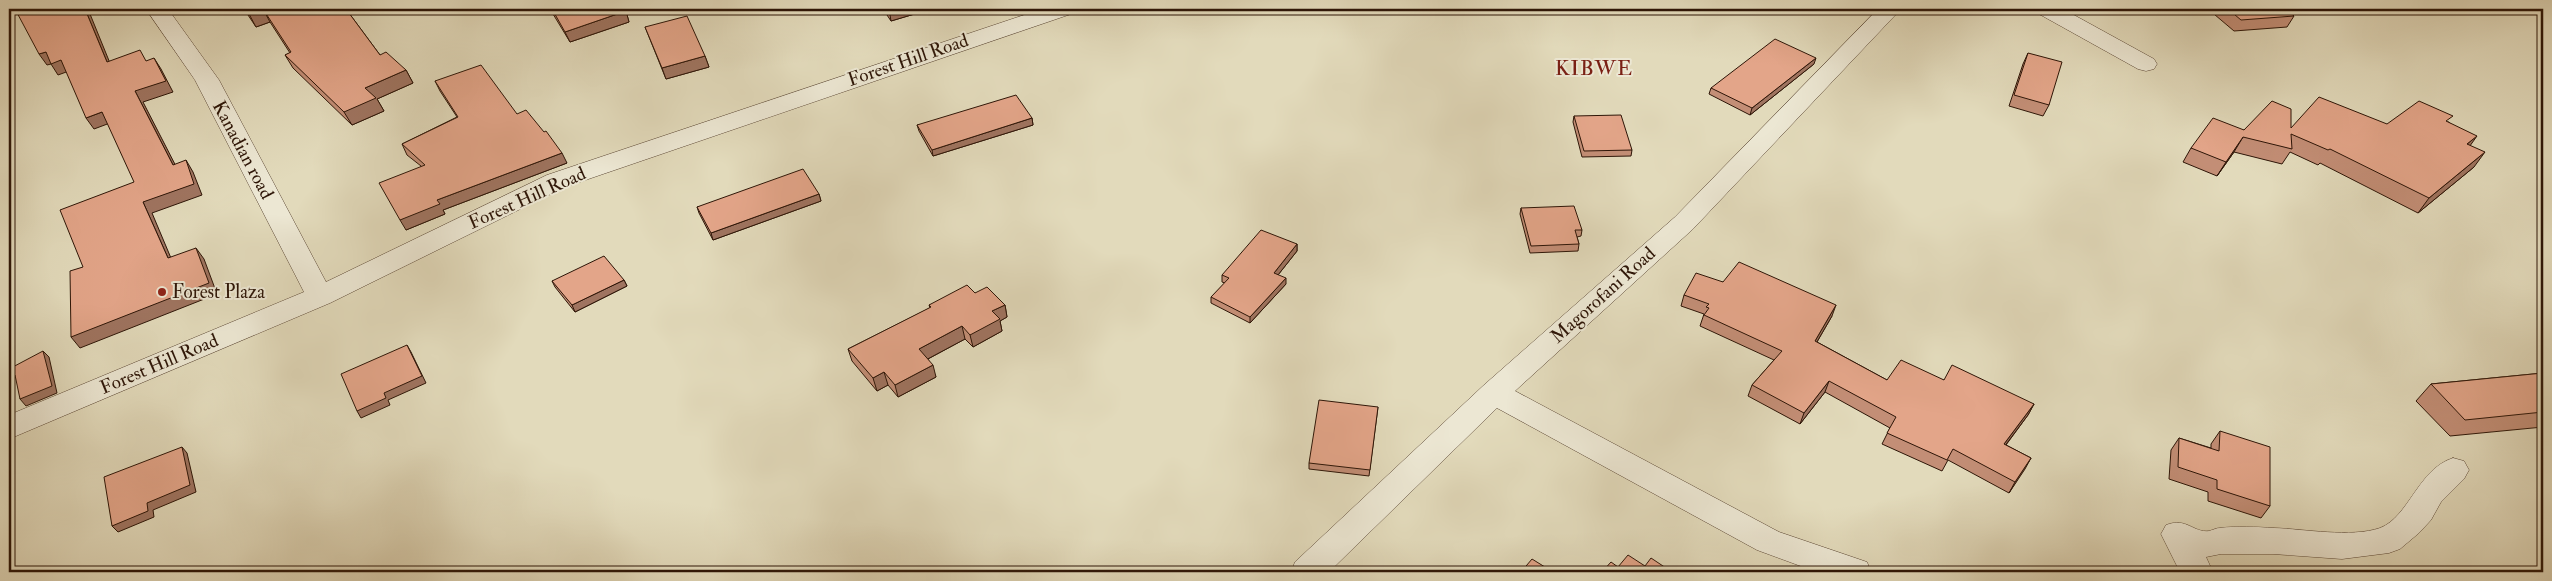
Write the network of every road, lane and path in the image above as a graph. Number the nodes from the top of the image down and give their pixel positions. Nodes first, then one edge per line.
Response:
1 (157, 9) edge
2 (1062, 9) edge
3 (1890, 9) edge
4 (2047, 9) edge
5 (2146, 64) dead end
6 (320, 296) junction
7 (1494, 393) junction
8 (9, 428) edge
9 (2453, 470) dead end
10 (1306, 572) edge
11 (1855, 572) edge
12 (2197, 572) edge

1 - 6 street, Kanadian road
2 - 6 street, Forest Hill Road
3 - 7 street, Magorofani Road
4 - 5 street
6 - 8 street, Forest Hill Road
7 - 10 street, Magorofani Road
7 - 11 street
9 - 12 street

